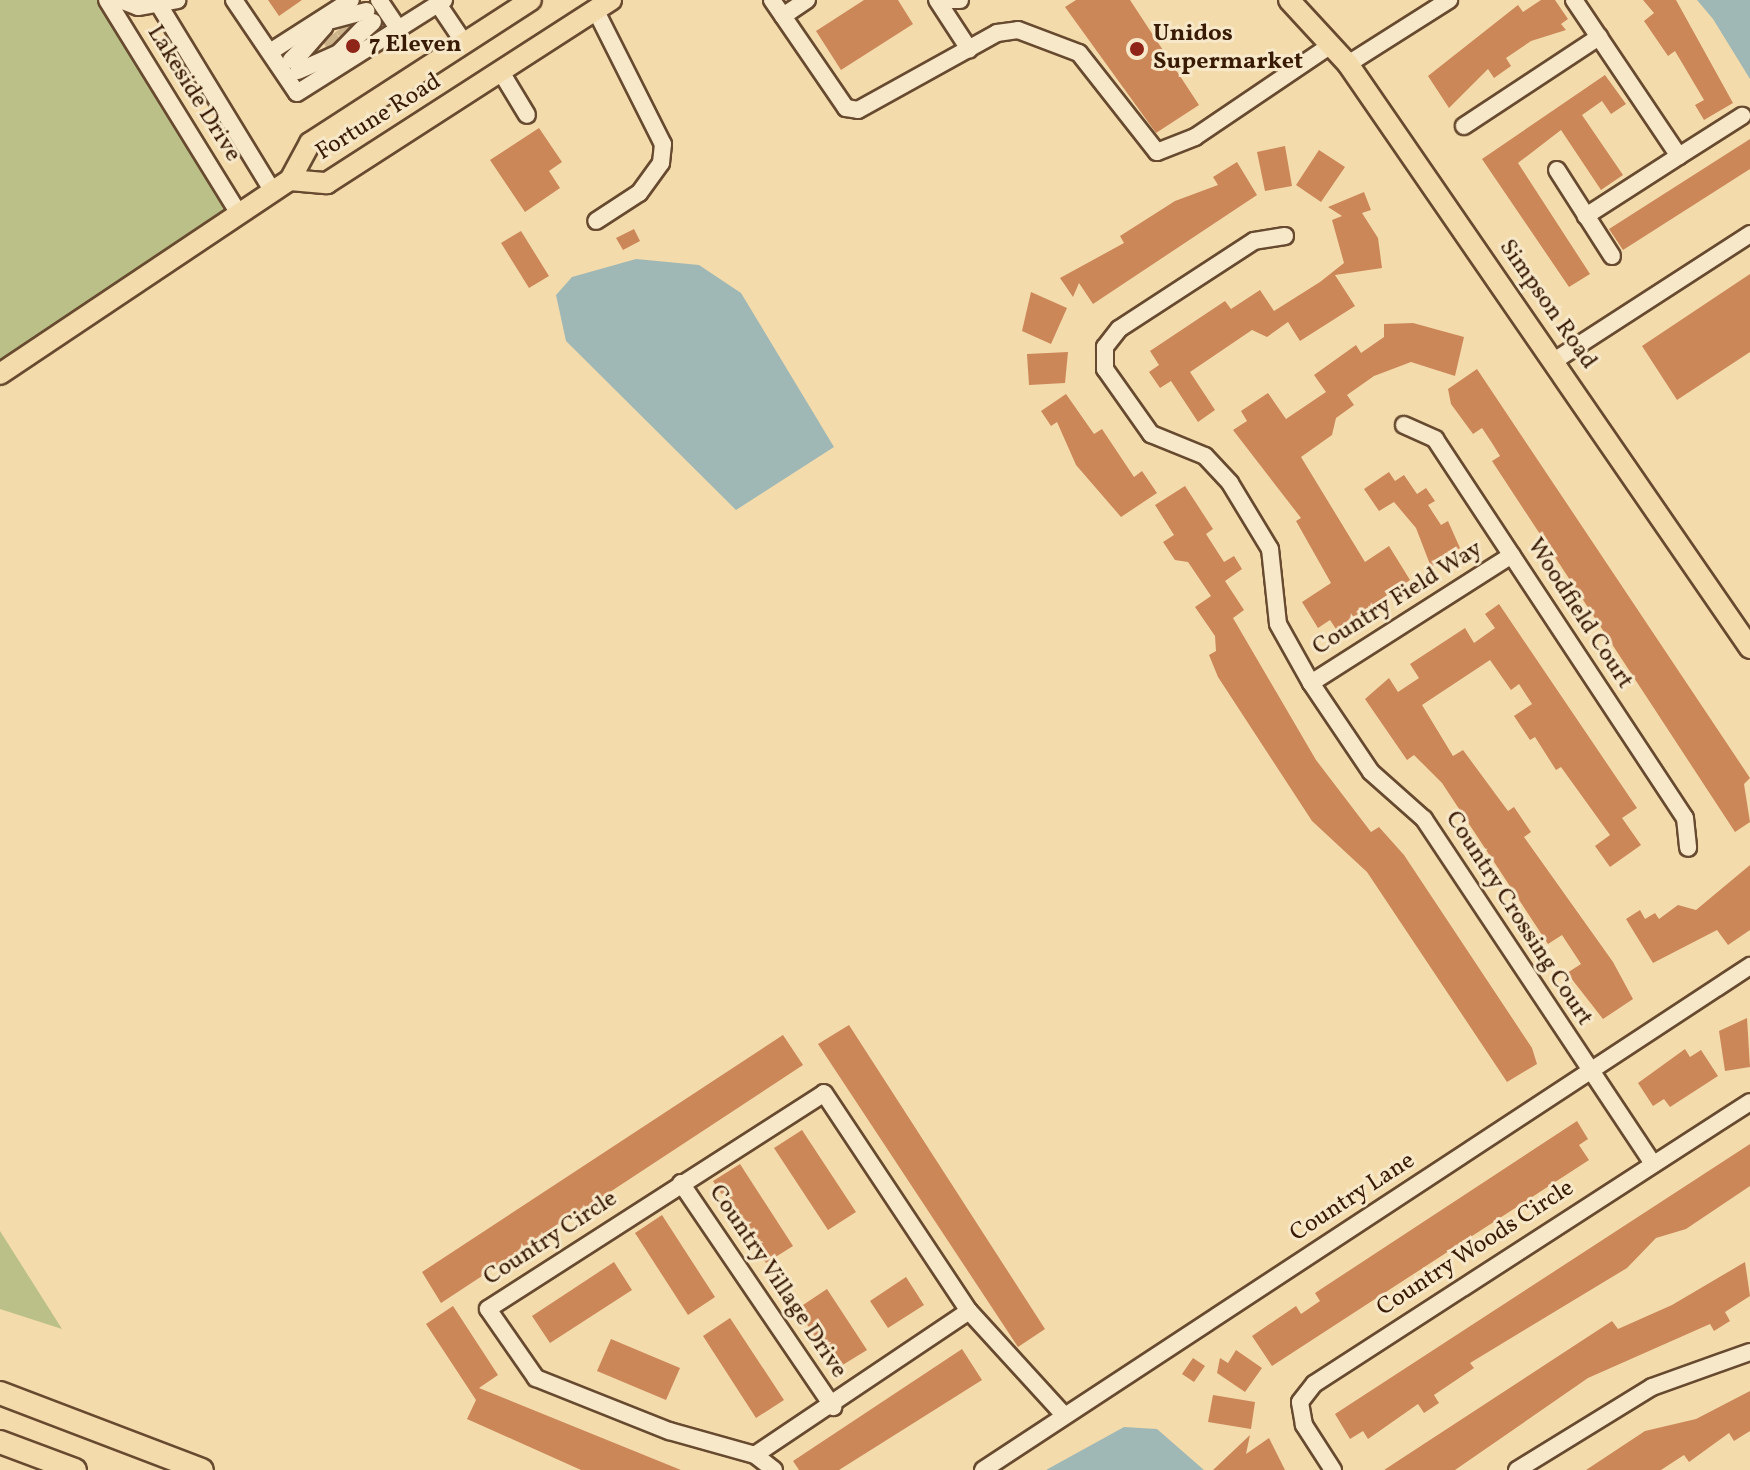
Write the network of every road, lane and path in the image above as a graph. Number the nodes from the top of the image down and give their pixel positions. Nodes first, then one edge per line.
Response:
1 (107, 0) edge
2 (120, 0) edge
3 (177, 0) edge
4 (234, 0) edge
5 (351, 0) edge
6 (379, 0) edge
7 (531, 0) edge
8 (772, 0) edge
9 (807, 0) edge
10 (937, 0) edge
11 (960, 0) edge
12 (1289, 0) edge
13 (1449, 0) edge
14 (1574, 0) edge
15 (441, 2) edge
16 (158, 3) edge
17 (604, 5) edge
18 (783, 16) junction
19 (398, 28) junction
20 (1599, 37) junction
21 (332, 41) junction
22 (465, 44) junction
23 (1331, 45) junction
24 (969, 49) junction
25 (270, 52) junction
26 (1348, 64) junction
27 (501, 72) junction
28 (527, 115) dead end
29 (1742, 116) dead end
30 (1464, 126) dead end
31 (1679, 156) junction
32 (1557, 170) dead end
33 (281, 185) junction
34 (238, 212) junction
35 (1586, 216) junction
36 (596, 221) dead end
37 (1750, 234) edge
38 (1285, 236) dead end
39 (1612, 256) dead end
40 (1554, 361) junction
41 (0, 374) edge
42 (1404, 425) dead end
43 (1512, 555) junction
44 (1750, 648) edge
45 (1311, 683) junction
46 (1688, 848) dead end
47 (1750, 966) edge
48 (1590, 1072) junction
49 (1750, 1102) edge
50 (1652, 1162) junction
51 (681, 1183) junction
52 (969, 1311) junction
53 (1750, 1352) edge
54 (0, 1393) edge
55 (833, 1407) junction
56 (1064, 1415) junction
57 (0, 1442) edge
58 (755, 1455) junction
59 (75, 1470) edge
60 (202, 1470) edge
61 (774, 1470) edge
62 (983, 1470) edge
63 (1333, 1470) edge
64 (1517, 1470) edge

1 - 34 street, Lakeside Drive
2 - 16 street
3 - 16 street
4 - 25 street
5 - 21 street
6 - 19 street
7 - 22 main road, Fortune Road
8 - 18 street
9 - 18 street
10 - 11 street
10 - 24 street
12 - 23 main road, Simpson Road
13 - 26 street
14 - 20 street
15 - 19 street
15 - 22 street
16 - 33 street, Lakeside Drive
17 - 27 main road, Fortune Road
17 - 36 street
18 - 24 street
19 - 21 street
20 - 30 street
20 - 31 street
21 - 25 street
21 - 25 street
22 - 33 main road, Fortune Road
23 - 24 street
23 - 26 main road, Simpson Road
26 - 40 main road, Simpson Road
27 - 28 street
27 - 33 main road, Fortune Road
29 - 31 street
31 - 35 street
32 - 35 street
33 - 34 main road, Fortune Road
34 - 41 main road, Fortune Road
35 - 39 street
37 - 40 street
38 - 45 street, Country Crossing Court
40 - 44 main road, Simpson Road
42 - 43 street, Woodfield Court
43 - 45 street, Country Field Way
43 - 46 street, Woodfield Court
45 - 48 street, Country Crossing Court
47 - 48 street, Country Lane
48 - 50 street, Country Crossing Court
48 - 56 street, Country Lane
49 - 50 street, Country Woods Circle
50 - 63 street, Country Woods Circle
51 - 52 street, Country Circle
51 - 55 street, Country Village Drive
51 - 58 street, Country Circle
52 - 55 street
52 - 56 street, Country Circle
53 - 64 street
54 - 60 highway
55 - 58 street
56 - 62 street, Country Lane
57 - 59 highway
58 - 61 street

